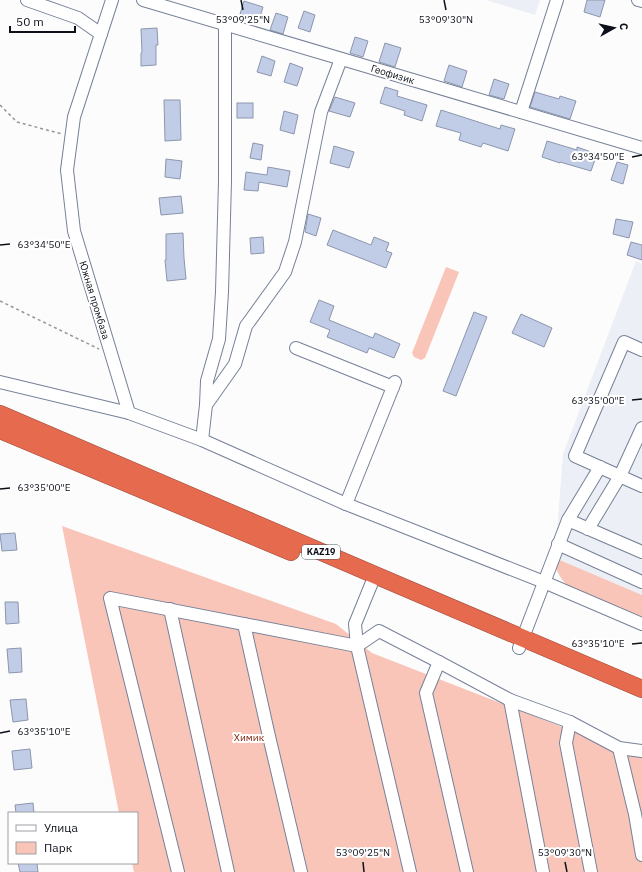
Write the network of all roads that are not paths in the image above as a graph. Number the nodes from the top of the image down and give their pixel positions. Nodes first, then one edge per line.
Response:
1 (27, 0) edge
2 (112, 0) edge
3 (143, 0) edge
4 (557, 0) edge
5 (638, 0) edge
6 (642, 1) edge
7 (225, 24) junction
8 (101, 34) junction
9 (341, 59) junction
10 (521, 112) junction
11 (642, 148) edge
12 (296, 348) dead end
13 (642, 350) edge
14 (0, 382) edge
15 (206, 405) junction
16 (0, 414) edge
17 (129, 414) junction
18 (642, 428) edge
19 (0, 430) edge
20 (202, 440) junction
21 (600, 467) junction
22 (620, 476) junction
23 (642, 486) edge
24 (346, 504) junction
25 (568, 520) junction
26 (588, 529) junction
27 (558, 544) junction
28 (642, 552) edge
29 (373, 580) junction
30 (544, 582) junction
31 (642, 582) edge
32 (170, 609) junction
33 (244, 624) junction
34 (642, 624) edge
35 (521, 643) junction
36 (357, 646) junction
37 (439, 662) junction
38 (642, 688) edge
39 (510, 700) junction
40 (642, 700) edge
41 (570, 722) junction
42 (619, 748) junction
43 (642, 751) edge
44 (642, 855) edge
45 (178, 872) edge
46 (228, 872) edge
47 (301, 872) edge
48 (410, 872) edge
49 (467, 872) edge
50 (544, 872) edge
51 (591, 872) edge

1 - 8 street
2 - 8 street, Южная промбаза
3 - 7 street, Геофизик
4 - 10 street
5 - 6 street
7 - 9 street, Геофизик
7 - 15 street
8 - 17 street, Южная промбаза
9 - 10 street, Геофизик
9 - 15 street
10 - 11 street, Геофизик
12 - 24 street
13 - 21 street
14 - 17 street
15 - 20 street
16 - 29 highway, KAZ19
17 - 20 street
18 - 22 street
19 - 29 highway, KAZ19
20 - 24 street
21 - 22 street
21 - 25 street
22 - 23 street
22 - 26 street
24 - 30 street
25 - 26 street
25 - 27 street
26 - 28 street
27 - 30 street
27 - 31 street
29 - 35 highway, KAZ19
29 - 36 street
30 - 34 street
30 - 35 street
32 - 33 street
32 - 45 street
32 - 46 street
33 - 36 street
33 - 47 street
35 - 38 highway, KAZ19
35 - 40 highway, KAZ19
36 - 37 street
36 - 48 street
37 - 39 street
37 - 49 street
39 - 41 street
39 - 50 street
41 - 42 street
41 - 51 street
42 - 43 street
42 - 44 street

